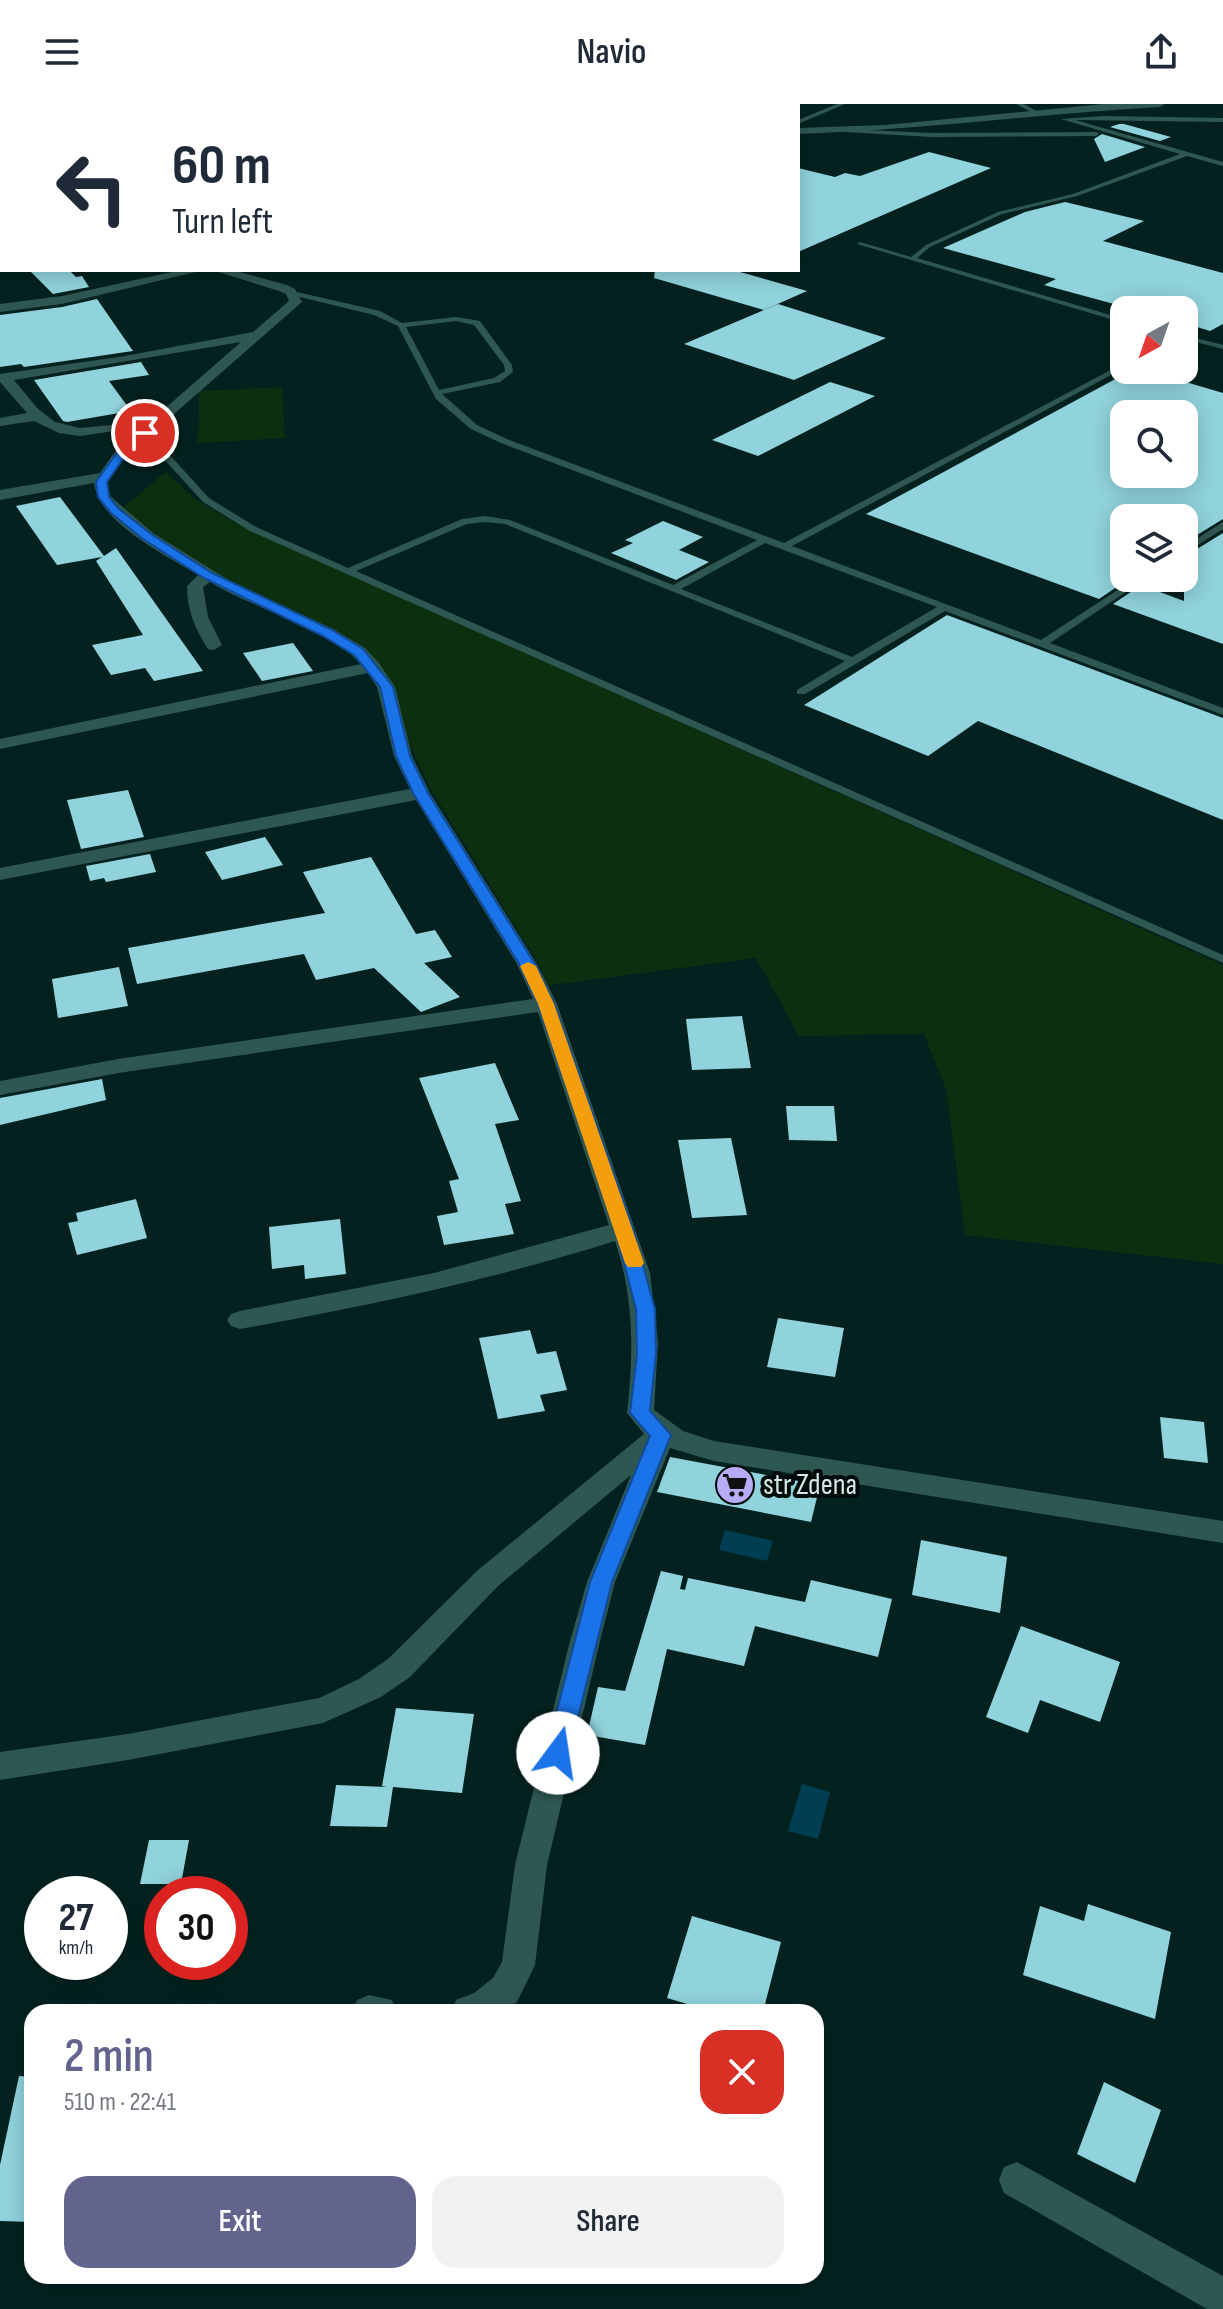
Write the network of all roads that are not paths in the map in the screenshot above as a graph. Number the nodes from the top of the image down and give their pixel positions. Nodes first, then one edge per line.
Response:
1 (842, 104) edge
2 (1019, 104) edge
3 (1160, 104) edge
4 (1088, 106) edge
5 (1035, 112) junction
6 (1062, 112) edge
7 (991, 117) junction
8 (1223, 120) edge
9 (800, 121) edge
10 (800, 131) edge
11 (847, 131) junction
12 (1113, 133) junction
13 (1187, 154) junction
14 (1223, 164) edge
15 (860, 244) dead end
16 (912, 259) junction
17 (189, 272) edge
18 (225, 272) edge
19 (291, 292) junction
20 (0, 308) edge
21 (1110, 317) edge
22 (401, 325) junction
23 (257, 335) junction
24 (1198, 341) edge
25 (1223, 347) edge
26 (1110, 372) edge
27 (2, 378) edge
28 (436, 393) junction
29 (37, 416) junction
30 (0, 422) edge
31 (152, 426) junction
32 (106, 476) junction
33 (0, 495) edge
34 (1223, 525) edge
35 (763, 540) junction
36 (1198, 542) edge
37 (784, 547) junction
38 (349, 571) junction
39 (208, 575) junction
40 (675, 588) junction
41 (1121, 592) edge
42 (944, 607) junction
43 (1042, 644) junction
44 (214, 645) dead end
45 (853, 661) junction
46 (373, 667) junction
47 (801, 692) dead end
48 (1223, 712) edge
49 (0, 744) edge
50 (421, 793) junction
51 (0, 874) edge
52 (1223, 959) edge
53 (546, 1004) junction
54 (0, 1088) edge
55 (624, 1229) junction
56 (240, 1320) dead end
57 (661, 1435) junction
58 (1223, 1532) edge
59 (0, 1766) edge
60 (488, 2004) edge
61 (1017, 2180) dead end
62 (1223, 2297) edge

1 - 9 lane
2 - 5 lane
3 - 4 street
4 - 6 street
5 - 6 street
5 - 7 street
6 - 7 street
6 - 8 lane
6 - 12 lane
7 - 11 street
10 - 11 street
11 - 12 lane
12 - 13 lane
13 - 14 lane
13 - 16 lane
15 - 16 lane
16 - 21 lane
17 - 20 street
18 - 19 street
19 - 22 lane
19 - 23 street
22 - 28 lane
22 - 28 lane
23 - 27 street
23 - 31 street
24 - 25 lane
26 - 37 lane
27 - 29 street
28 - 35 lane
29 - 30 street
29 - 31 street
31 - 32 street
31 - 38 lane
32 - 33 street
32 - 39 street
34 - 36 lane
35 - 37 lane
35 - 40 lane
37 - 42 lane
38 - 40 lane
38 - 52 lane
39 - 44 street
39 - 46 street
40 - 45 lane
41 - 43 lane
42 - 43 lane
42 - 45 lane
43 - 48 lane
45 - 47 lane
46 - 49 street
46 - 50 street
50 - 51 street
50 - 53 street
53 - 54 street
53 - 55 street
55 - 56 street
55 - 57 street
57 - 58 street
57 - 59 street
57 - 60 street
61 - 62 street

